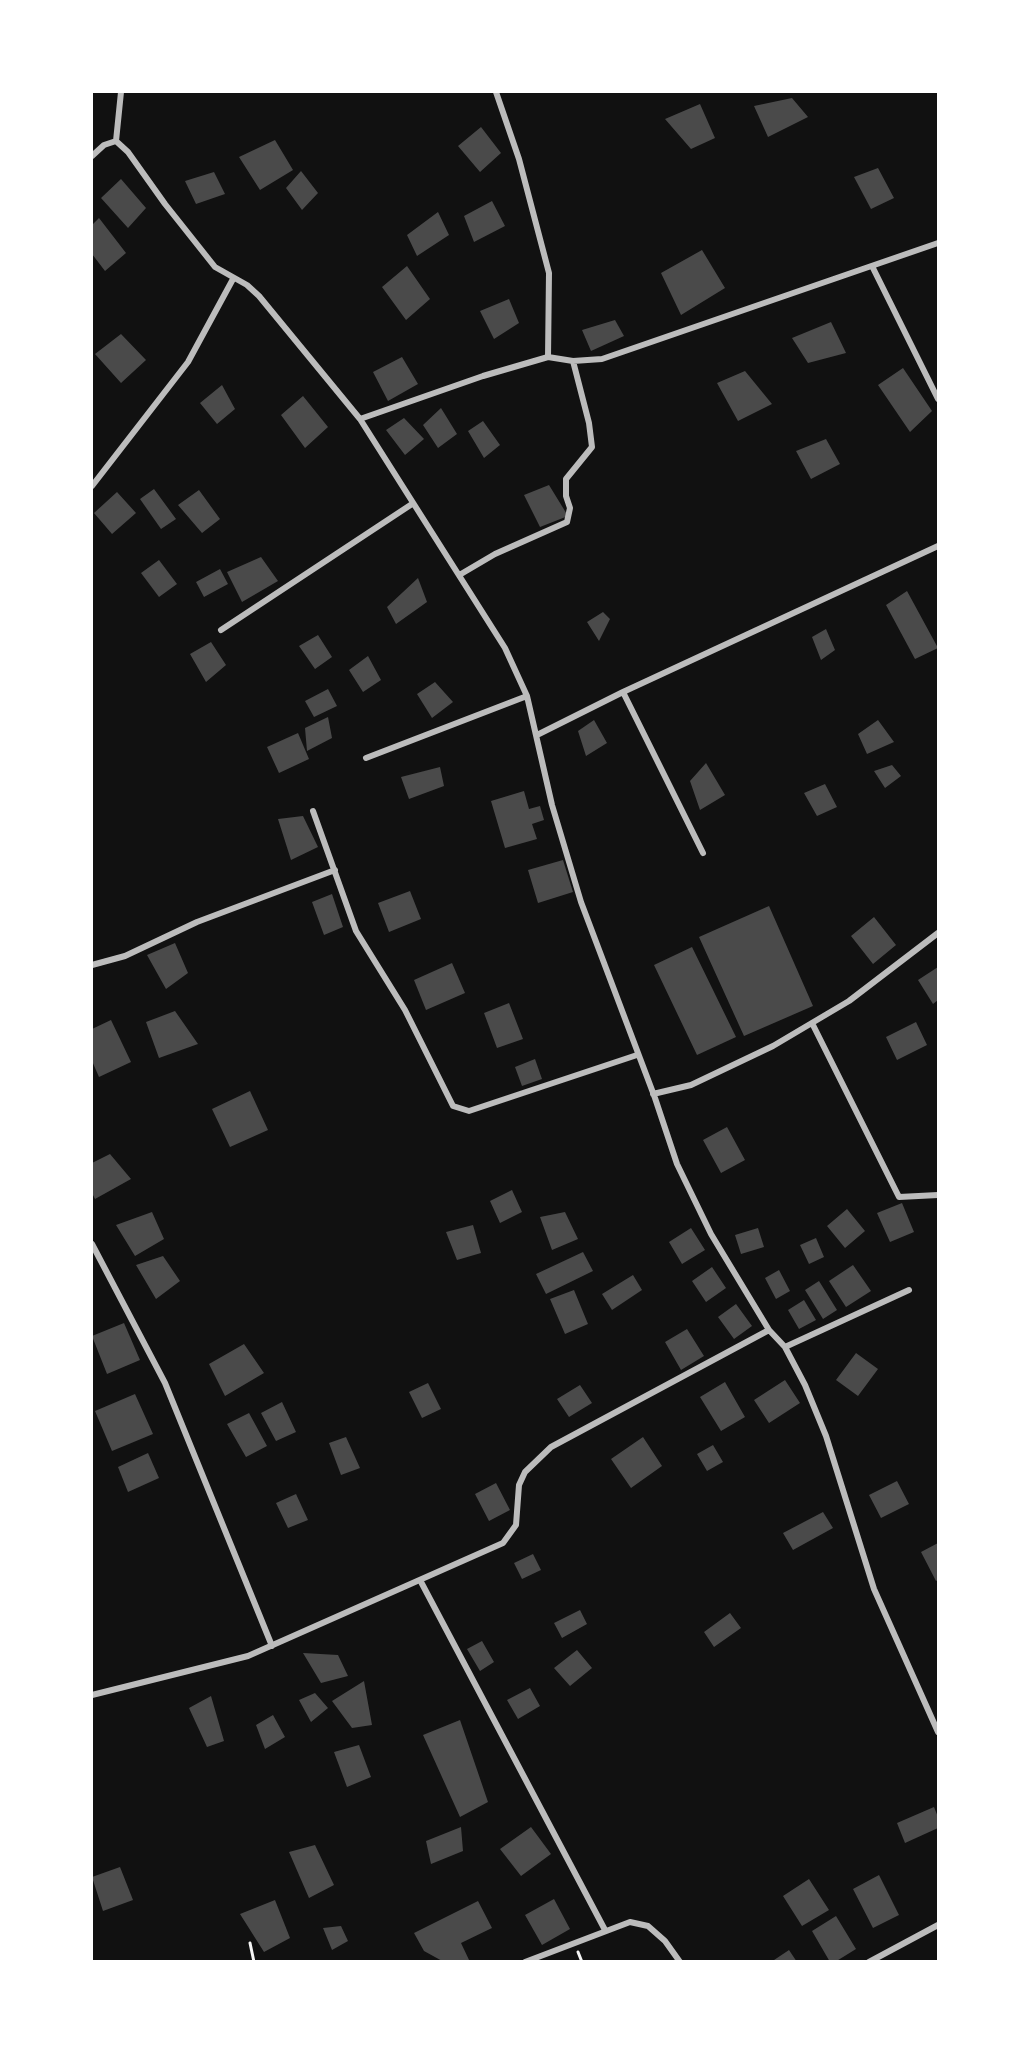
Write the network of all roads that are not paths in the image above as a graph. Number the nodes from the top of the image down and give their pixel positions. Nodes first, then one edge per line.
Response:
1 (122, 92) edge
2 (496, 92) edge
3 (116, 141) junction
4 (92, 156) edge
5 (939, 243) edge
6 (872, 266) junction
7 (233, 279) junction
8 (548, 357) junction
9 (573, 361) junction
10 (939, 399) edge
11 (360, 419) junction
12 (92, 486) edge
13 (412, 504) junction
14 (939, 546) edge
15 (461, 574) junction
16 (221, 630) dead end
17 (623, 692) junction
18 (527, 696) junction
19 (537, 735) junction
20 (366, 758) dead end
21 (314, 811) dead end
22 (703, 853) dead end
23 (335, 870) junction
24 (939, 933) edge
25 (92, 965) edge
26 (812, 1023) junction
27 (637, 1055) junction
28 (653, 1094) junction
29 (939, 1195) edge
30 (92, 1244) edge
31 (909, 1290) dead end
32 (769, 1330) junction
33 (785, 1347) junction
34 (420, 1580) junction
35 (272, 1646) junction
36 (92, 1695) edge
37 (939, 1732) edge
38 (939, 1925) edge
39 (606, 1930) junction
40 (525, 1962) edge
41 (680, 1962) edge
42 (869, 1962) edge

1 - 3 street
2 - 8 street
3 - 4 street
3 - 7 street
5 - 6 street
6 - 9 street
6 - 10 street
7 - 11 street
7 - 12 street
8 - 9 street
8 - 11 street
9 - 15 street
11 - 13 street
13 - 15 street
13 - 16 street
14 - 17 street
15 - 18 street
17 - 19 street
17 - 22 street
18 - 19 street
18 - 20 street
19 - 27 street
21 - 23 street
23 - 25 street
23 - 27 street
24 - 26 street
26 - 28 street
26 - 29 street
27 - 28 street
28 - 32 street
30 - 35 street
31 - 33 street
32 - 33 street
32 - 34 street
33 - 37 street
34 - 35 street
34 - 39 street
35 - 36 street
38 - 42 street
39 - 40 street
39 - 41 street

